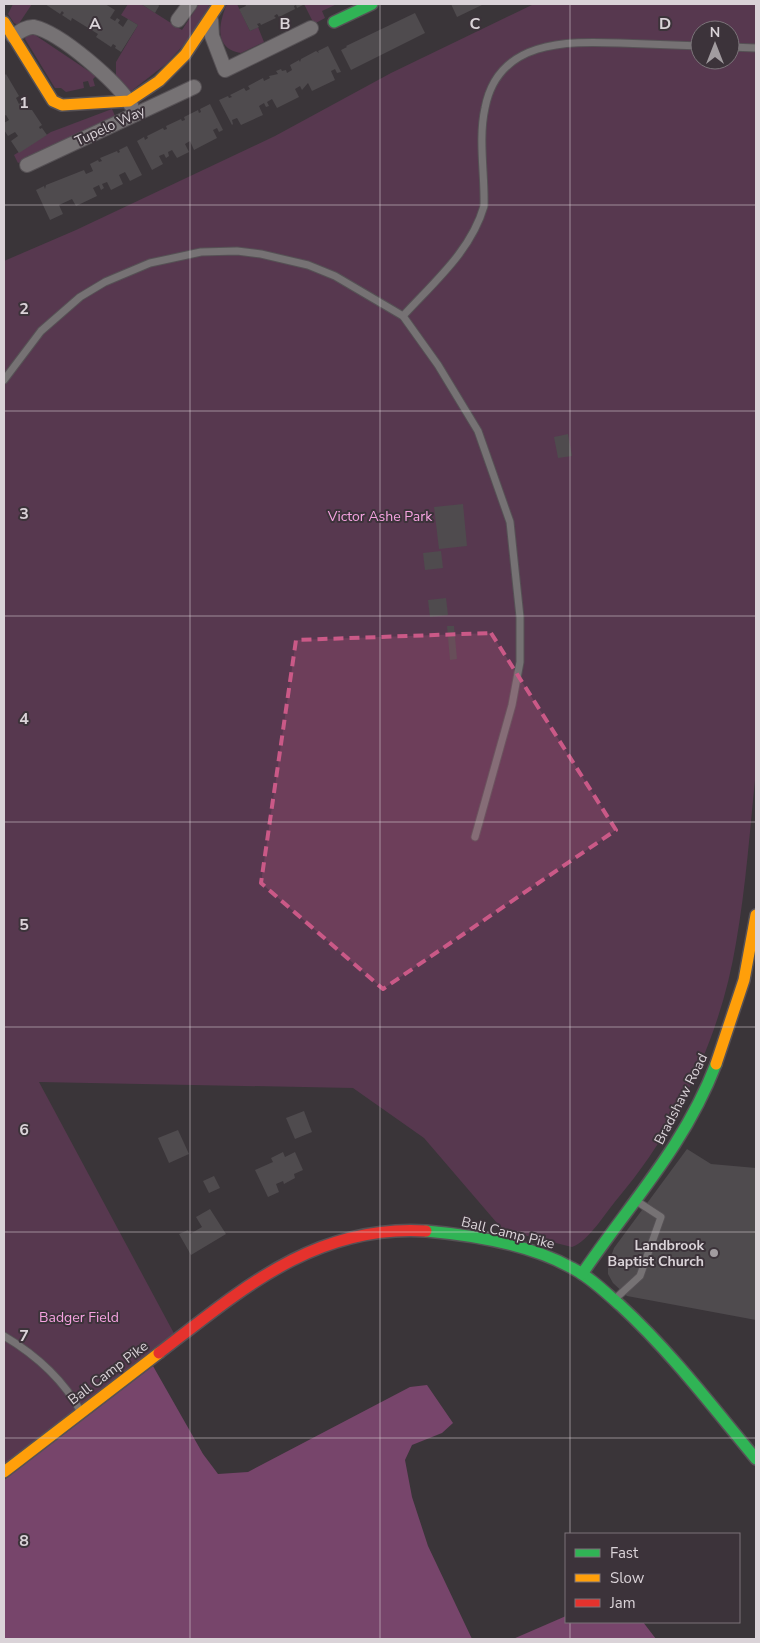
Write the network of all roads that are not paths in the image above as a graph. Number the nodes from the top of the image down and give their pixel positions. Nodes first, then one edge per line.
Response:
1 (190, 4) edge
2 (219, 4) edge
3 (372, 4) edge
4 (178, 20) dead end
5 (211, 20) junction
6 (4, 22) edge
7 (334, 22) dead end
8 (311, 28) dead end
9 (13, 36) junction
10 (690, 46) edge
11 (740, 47) edge
12 (756, 48) edge
13 (194, 87) dead end
14 (129, 102) junction
15 (137, 114) junction
16 (27, 165) dead end
17 (403, 316) junction
18 (4, 380) edge
19 (475, 837) dead end
20 (756, 915) edge
21 (638, 1202) junction
22 (582, 1274) junction
23 (614, 1301) junction
24 (4, 1336) edge
25 (81, 1412) junction
26 (756, 1459) edge
27 (4, 1472) edge

1 - 4 street
2 - 5 street
3 - 7 street
5 - 8 street
5 - 14 street
6 - 9 street
9 - 14 street
9 - 14 street
10 - 17 lane
11 - 12 lane
13 - 15 street, Tupelo Way
14 - 15 street
15 - 16 street, Tupelo Way
17 - 18 lane
17 - 19 lane
20 - 21 street, Bradshaw Road
21 - 22 street, Bradshaw Road
21 - 23 lane
22 - 23 street, Ball Camp Pike
22 - 25 street, Ball Camp Pike
23 - 26 street, Ball Camp Pike
24 - 25 lane
25 - 27 street, Ball Camp Pike

